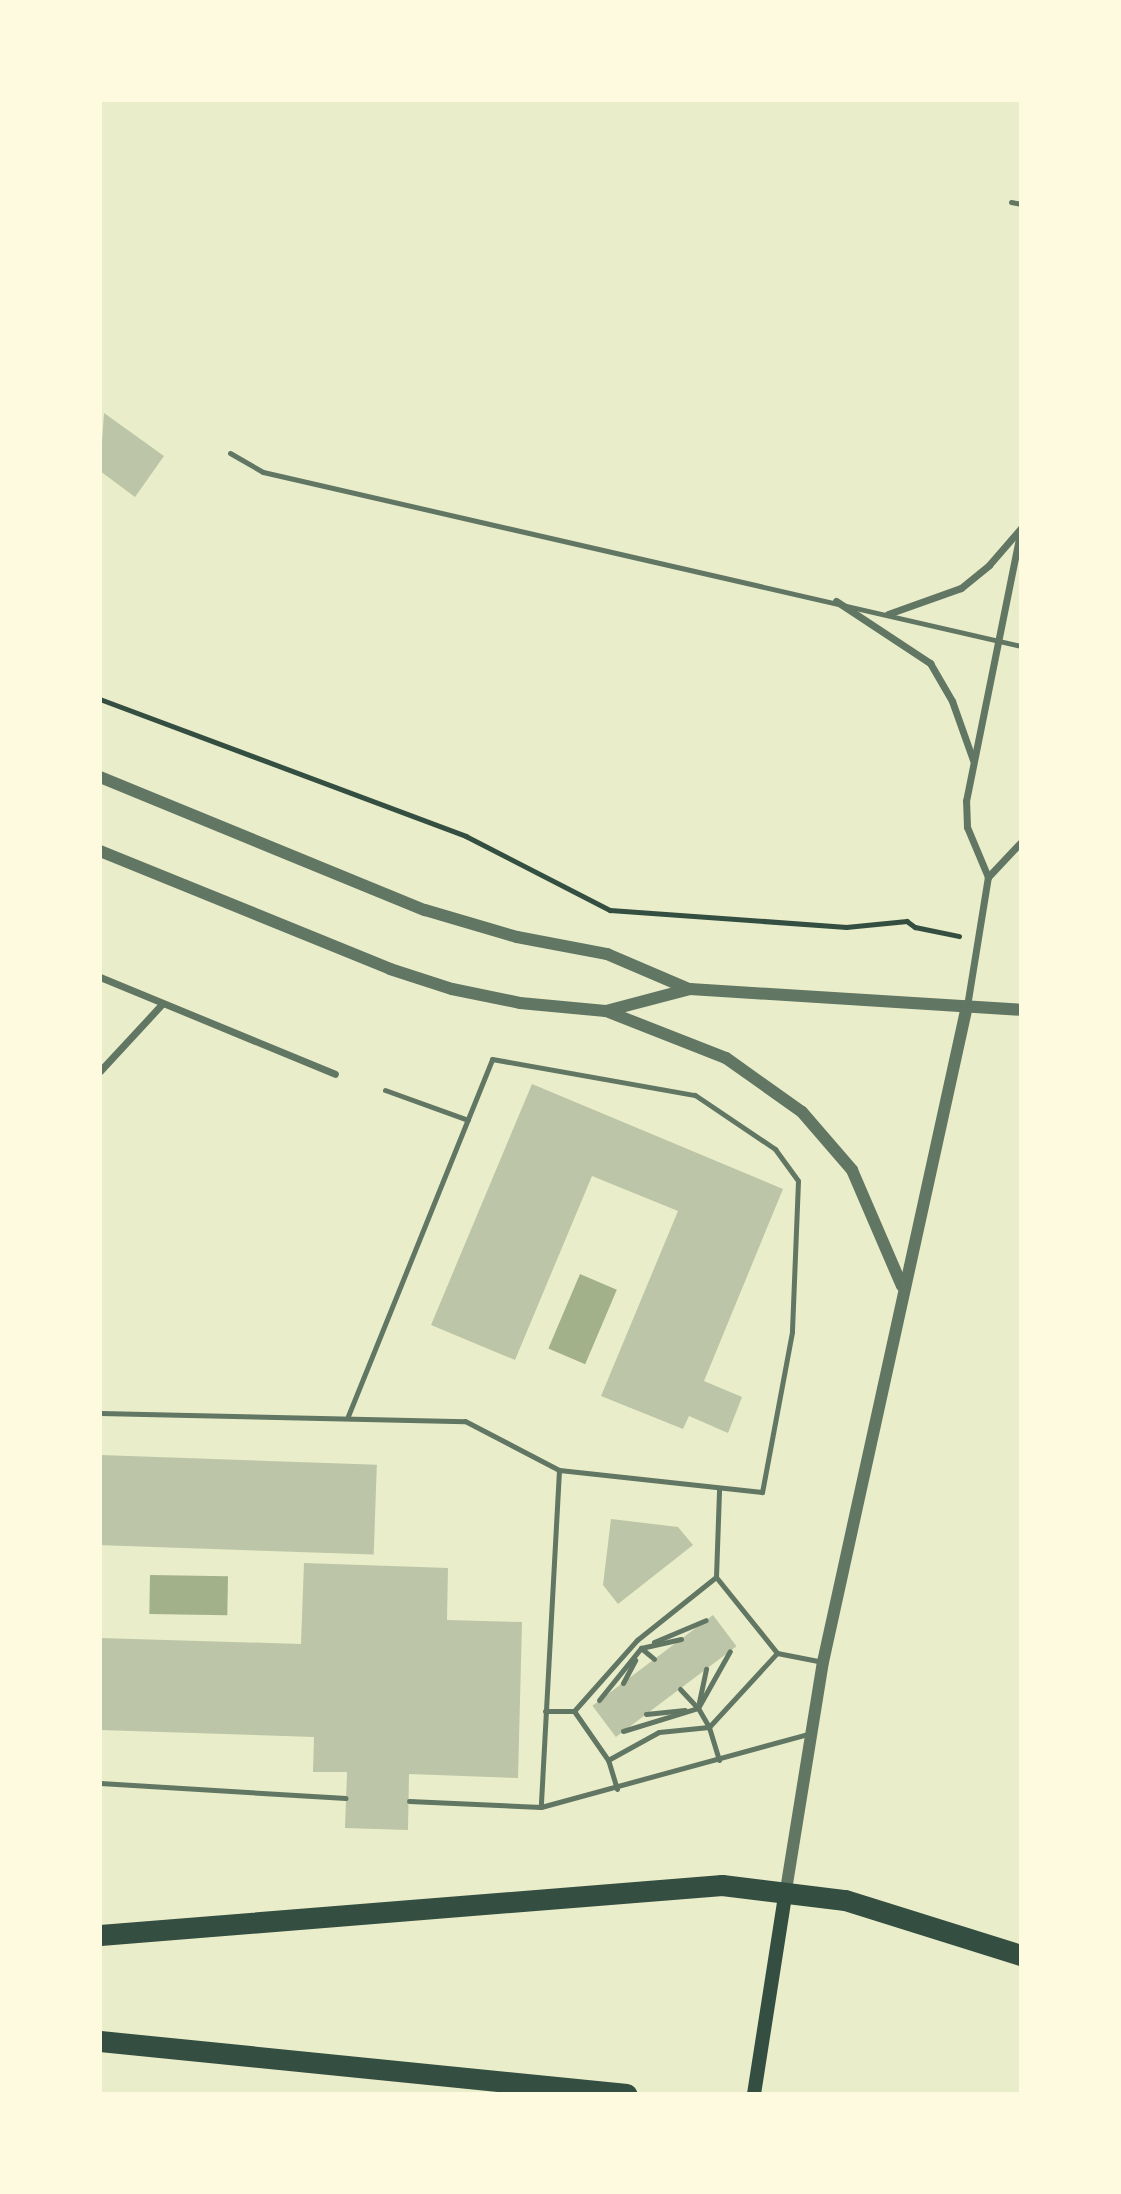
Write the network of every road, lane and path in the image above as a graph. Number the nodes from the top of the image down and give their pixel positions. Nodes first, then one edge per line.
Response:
1 (1011, 202) dead end
2 (1021, 204) edge
3 (230, 453) dead end
4 (1021, 528) edge
5 (836, 601) junction
6 (888, 614) junction
7 (998, 640) junction
8 (1021, 646) edge
9 (100, 699) edge
10 (974, 761) junction
11 (100, 777) edge
12 (1021, 842) edge
13 (100, 851) edge
14 (988, 877) junction
15 (978, 939) junction
16 (100, 977) edge
17 (690, 989) junction
18 (162, 1004) junction
19 (967, 1006) junction
20 (1021, 1010) edge
21 (606, 1011) junction
22 (100, 1071) edge
23 (335, 1074) dead end
24 (385, 1090) dead end
25 (468, 1120) junction
26 (903, 1288) junction
27 (100, 1413) edge
28 (348, 1416) junction
29 (559, 1470) junction
30 (719, 1489) junction
31 (716, 1577) junction
32 (706, 1620) dead end
33 (681, 1639) dead end
34 (637, 1640) junction
35 (640, 1648) junction
36 (730, 1651) dead end
37 (777, 1653) junction
38 (654, 1660) dead end
39 (823, 1662) junction
40 (706, 1669) dead end
41 (623, 1683) dead end
42 (680, 1689) dead end
43 (599, 1700) dead end
44 (698, 1708) junction
45 (545, 1711) junction
46 (574, 1711) junction
47 (646, 1714) dead end
48 (709, 1727) junction
49 (623, 1731) dead end
50 (811, 1733) junction
51 (608, 1760) junction
52 (719, 1760) junction
53 (100, 1783) edge
54 (617, 1789) junction
55 (346, 1798) dead end
56 (409, 1801) dead end
57 (541, 1807) junction
58 (786, 1890) junction
59 (100, 1935) edge
60 (1021, 1955) edge
61 (100, 2041) edge
62 (626, 2094) edge
63 (754, 2094) edge

1 - 2 lane
3 - 5 lane
4 - 6 street
4 - 7 street
5 - 6 lane
5 - 10 street
6 - 7 lane
7 - 8 lane
7 - 10 street
9 - 15 path
10 - 14 street
11 - 17 street
12 - 14 street
13 - 21 street
14 - 15 street
15 - 19 street
16 - 18 street
17 - 19 street
17 - 21 street
18 - 22 street
18 - 23 street
19 - 20 street
19 - 26 street
21 - 26 street
24 - 25 lane
25 - 28 lane
25 - 30 lane
26 - 39 street
27 - 28 lane
28 - 29 lane
29 - 30 lane
29 - 45 lane
30 - 31 lane
31 - 34 lane
31 - 37 lane
32 - 35 lane
33 - 35 lane
34 - 35 lane
34 - 46 lane
35 - 38 lane
35 - 41 lane
35 - 43 lane
36 - 44 lane
37 - 39 lane
37 - 48 lane
39 - 50 street
40 - 44 lane
42 - 44 lane
44 - 47 lane
44 - 48 lane
44 - 49 lane
45 - 46 lane
45 - 57 lane
46 - 51 lane
48 - 51 lane
48 - 52 lane
50 - 52 lane
50 - 58 street
51 - 54 lane
52 - 54 lane
53 - 55 lane
54 - 57 lane
56 - 57 lane
58 - 59 highway
58 - 60 highway
58 - 63 main road
61 - 62 highway

